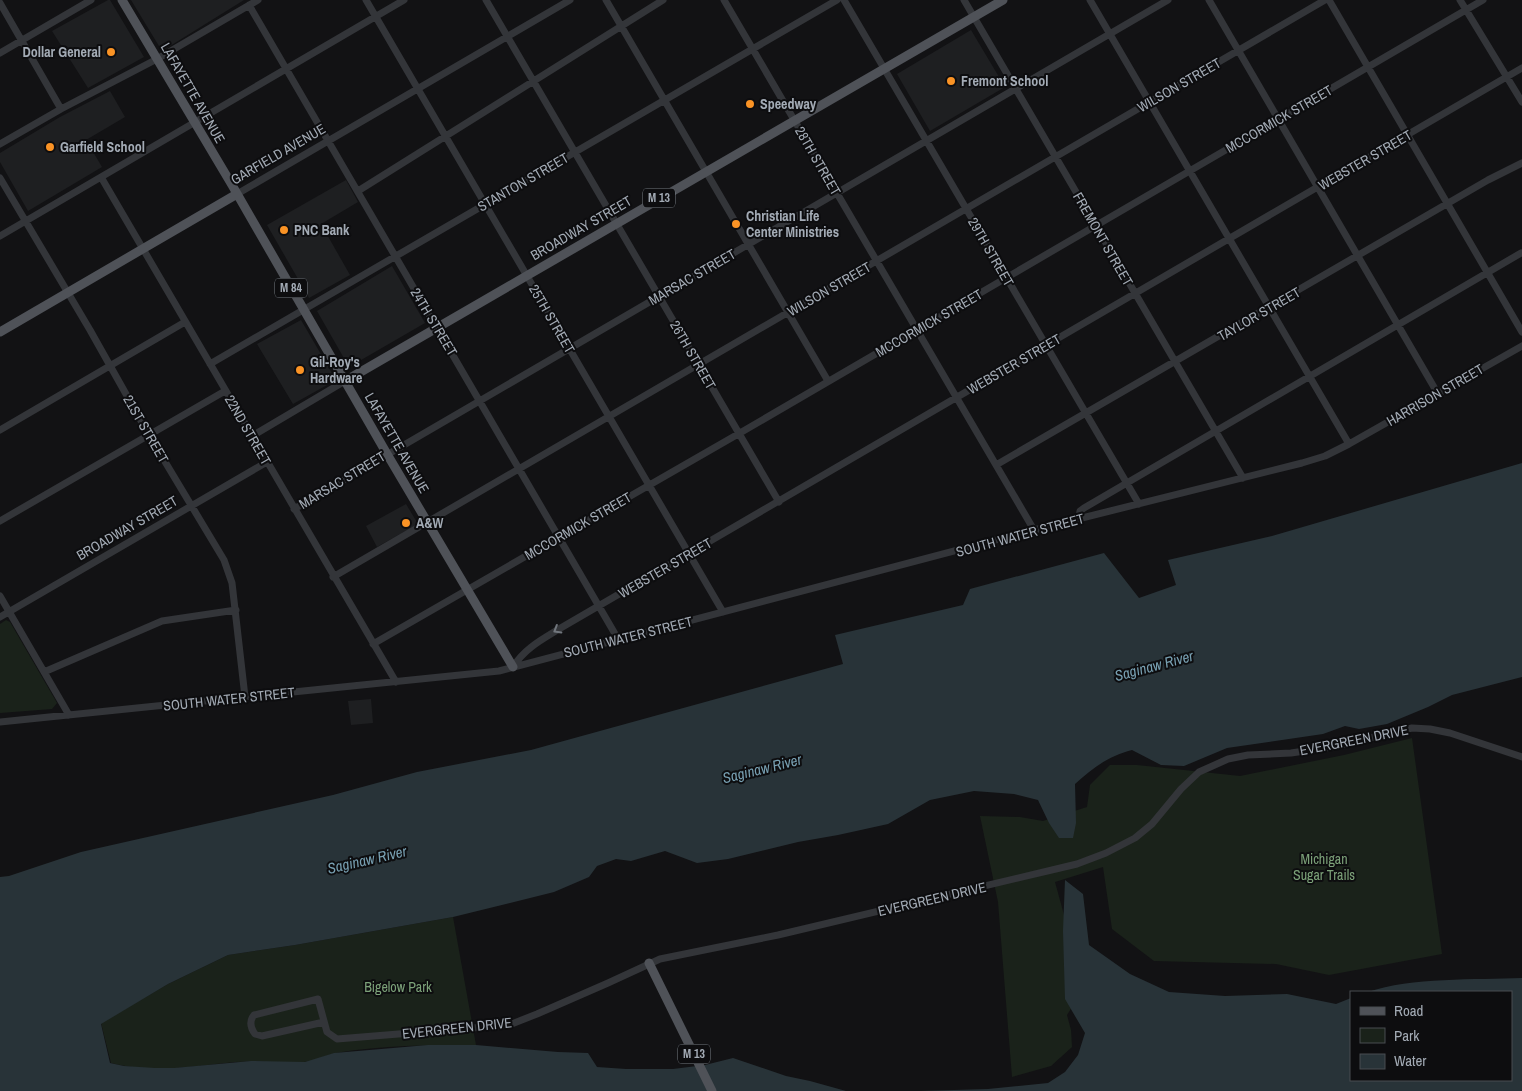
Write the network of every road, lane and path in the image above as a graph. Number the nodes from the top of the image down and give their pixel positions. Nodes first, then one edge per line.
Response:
1 (91, 0) edge
2 (122, 0) edge
3 (258, 0) edge
4 (366, 0) edge
5 (404, 0) edge
6 (486, 0) edge
7 (570, 0) edge
8 (606, 0) edge
9 (663, 0) edge
10 (724, 0) edge
11 (837, 0) edge
12 (844, 0) edge
13 (964, 0) edge
14 (1003, 0) edge
15 (1090, 0) edge
16 (1168, 0) edge
17 (1209, 0) edge
18 (1327, 0) edge
19 (1460, 0) edge
20 (1483, 0) edge
21 (0, 3) edge
22 (249, 5) junction
23 (1466, 10) junction
24 (974, 16) junction
25 (376, 17) junction
26 (620, 26) junction
27 (1109, 35) junction
28 (507, 36) junction
29 (22, 40) junction
30 (752, 48) junction
31 (1238, 50) junction
32 (0, 53) edge
33 (157, 59) junction
34 (1368, 67) junction
35 (1522, 68) edge
36 (287, 69) junction
37 (884, 69) junction
38 (1507, 77) junction
39 (532, 81) junction
40 (417, 88) junction
41 (1016, 89) junction
42 (663, 100) junction
43 (1149, 102) junction
44 (1522, 102) edge
45 (61, 109) junction
46 (1278, 119) junction
47 (794, 120) junction
48 (194, 122) junction
49 (1408, 135) junction
50 (445, 136) junction
51 (926, 141) junction
52 (328, 142) junction
53 (0, 144) edge
54 (575, 152) junction
55 (1056, 157) junction
56 (1522, 163) edge
57 (706, 171) junction
58 (1190, 171) junction
59 (101, 177) junction
60 (0, 178) edge
61 (1318, 188) junction
62 (358, 191) junction
63 (836, 193) junction
64 (236, 194) junction
65 (484, 204) junction
66 (1448, 204) junction
67 (966, 209) junction
68 (25, 221) junction
69 (617, 223) junction
70 (1095, 226) junction
71 (0, 236) edge
72 (1229, 239) junction
73 (748, 244) junction
74 (142, 249) junction
75 (1521, 253) edge
76 (395, 256) junction
77 (1358, 256) junction
78 (877, 261) junction
79 (1487, 272) junction
80 (527, 276) junction
81 (1006, 277) junction
82 (68, 292) junction
83 (1135, 294) junction
84 (659, 296) junction
85 (1270, 308) junction
86 (303, 309) junction
87 (788, 312) junction
88 (185, 322) junction
89 (1398, 324) junction
90 (438, 328) junction
91 (917, 330) junction
92 (0, 332) edge
93 (1522, 332) edge
94 (1045, 346) junction
95 (1522, 346) edge
96 (569, 349) junction
97 (1175, 363) junction
98 (210, 364) junction
99 (699, 364) junction
100 (110, 365) junction
101 (1309, 376) junction
102 (345, 381) junction
103 (828, 381) junction
104 (225, 390) junction
105 (1438, 394) junction
106 (957, 397) junction
107 (479, 400) junction
108 (1085, 414) junction
109 (608, 417) junction
110 (0, 430) edge
111 (1216, 430) junction
112 (739, 434) junction
113 (149, 435) junction
114 (252, 436) junction
115 (1348, 444) junction
116 (387, 454) junction
117 (267, 462) junction
118 (996, 465) junction
119 (519, 469) junction
120 (1243, 478) junction
121 (1127, 483) junction
122 (648, 486) junction
123 (779, 502) junction
124 (1139, 504) junction
125 (191, 506) junction
126 (294, 509) junction
127 (1079, 519) junction
128 (0, 521) edge
129 (427, 522) junction
130 (1034, 530) junction
131 (559, 537) junction
132 (689, 554) junction
133 (333, 577) junction
134 (467, 590) junction
135 (0, 596) edge
136 (599, 606) junction
137 (236, 610) junction
138 (9, 612) junction
139 (723, 612) junction
140 (0, 617) edge
141 (618, 639) junction
142 (373, 644) junction
143 (513, 666) junction
144 (44, 672) junction
145 (396, 682) junction
146 (245, 697) junction
147 (69, 715) junction
148 (0, 722) edge
149 (1522, 758) edge
150 (650, 963) junction
151 (324, 1022) junction
152 (712, 1091) edge

1 - 29 street
2 - 33 main road, LAFAYETTE AVENUE
3 - 22 street
4 - 25 street, 25TH STREET
5 - 25 street
6 - 28 street, 26TH STREET
7 - 28 street, GARFIELD AVENUE
8 - 26 street
9 - 26 street
10 - 30 street, 28TH STREET
11 - 30 street, STANTON STREET
12 - 37 street, 29TH STREET
13 - 24 street, FREMONT STREET
14 - 24 main road, BROADWAY STREET / M 13
15 - 27 street
16 - 27 street, MARSAC STREET
17 - 31 street
18 - 31 street, WILSON STREET
18 - 34 street
19 - 23 street
20 - 23 street, MCCORMICK STREET
21 - 29 street
22 - 33 street
22 - 36 street, 24TH STREET
23 - 34 street, MCCORMICK STREET
23 - 38 street
24 - 37 main road, BROADWAY STREET / M 13
24 - 41 street, FREMONT STREET
25 - 36 street
25 - 40 street, 25TH STREET
26 - 39 street
26 - 42 street
27 - 41 street, MARSAC STREET
27 - 43 street
28 - 39 street, 26TH STREET
28 - 40 street, GARFIELD AVENUE
29 - 32 street
29 - 45 street
30 - 42 street, STANTON STREET
30 - 47 street, 28TH STREET
31 - 43 street, WILSON STREET
31 - 46 street
33 - 45 street
33 - 48 main road, LAFAYETTE AVENUE
34 - 46 street, MCCORMICK STREET
34 - 49 street
35 - 38 street, WEBSTER STREET
36 - 48 street
36 - 52 street, 24TH STREET
37 - 47 main road, BROADWAY STREET / M 13
37 - 51 street, 29TH STREET
38 - 44 street
38 - 49 street, WEBSTER STREET
39 - 50 street
39 - 54 street, 26TH STREET
40 - 50 street, 25TH STREET
40 - 52 street, GARFIELD AVENUE
41 - 51 street, MARSAC STREET
41 - 55 street, FREMONT STREET
42 - 54 street, STANTON STREET
42 - 57 street
43 - 55 street, WILSON STREET
43 - 58 street
45 - 53 street
46 - 58 street, MCCORMICK STREET
46 - 61 street
47 - 57 main road, BROADWAY STREET / M 13
47 - 63 street, 28TH STREET
48 - 59 street
48 - 64 main road, LAFAYETTE AVENUE
49 - 61 street, WEBSTER STREET
49 - 66 street
50 - 62 street
50 - 65 street, 25TH STREET
51 - 63 street, MARSAC STREET
51 - 67 street, 29TH STREET
52 - 62 street, 24TH STREET
52 - 64 street, GARFIELD AVENUE
54 - 65 street, STANTON STREET
54 - 69 street, 26TH STREET
55 - 67 street, WILSON STREET
55 - 70 street, FREMONT STREET
56 - 66 street, TAYLOR STREET
57 - 69 main road, BROADWAY STREET / M 13
57 - 73 street
58 - 70 street, MCCORMICK STREET
58 - 72 street
59 - 68 street
59 - 74 street, 22ND STREET
60 - 68 street, 21ST STREET
61 - 72 street, WEBSTER STREET
61 - 77 street
62 - 76 street, 24TH STREET
63 - 73 street, MARSAC STREET
63 - 78 street, 28TH STREET
64 - 74 main road, GARFIELD AVENUE
64 - 86 main road, LAFAYETTE AVENUE / M 84
65 - 76 street, STANTON STREET
65 - 80 street, 25TH STREET
66 - 77 street, TAYLOR STREET
66 - 79 street
67 - 78 street, WILSON STREET
67 - 81 street, 29TH STREET
68 - 71 street
68 - 82 street, 21ST STREET
69 - 80 main road, BROADWAY STREET / M 13
69 - 84 street, 26TH STREET
70 - 81 street, MCCORMICK STREET
70 - 83 street, FREMONT STREET
72 - 83 street, WEBSTER STREET
72 - 85 street
73 - 84 street, MARSAC STREET
73 - 87 street
74 - 82 main road, GARFIELD AVENUE
74 - 88 street, 22ND STREET
75 - 79 street
76 - 86 street, STANTON STREET
76 - 90 street, 24TH STREET
77 - 85 street, TAYLOR STREET
77 - 89 street
78 - 87 street, WILSON STREET
78 - 91 street, 28TH STREET
79 - 89 street
79 - 93 street
80 - 90 main road, BROADWAY STREET / M 13
80 - 96 street, 25TH STREET
81 - 91 street, MCCORMICK STREET
81 - 94 street, 29TH STREET
82 - 92 main road, GARFIELD AVENUE
82 - 100 street, 21ST STREET
83 - 94 street, WEBSTER STREET
83 - 97 street, FREMONT STREET
84 - 96 street, MARSAC STREET
84 - 99 street, 26TH STREET
85 - 97 street, TAYLOR STREET
85 - 101 street
86 - 98 street, STANTON STREET
86 - 102 main road, LAFAYETTE AVENUE / M 84
87 - 99 street, WILSON STREET
87 - 103 street
88 - 98 street, 22ND STREET
88 - 100 street
89 - 101 street
89 - 105 street
90 - 102 main road, BROADWAY STREET / M 13
90 - 107 street, 24TH STREET
91 - 103 street, MCCORMICK STREET
91 - 106 street, 28TH STREET
94 - 106 street, WEBSTER STREET
94 - 108 street, 29TH STREET
95 - 105 street, HARRISON STREET
96 - 107 street, MARSAC STREET
96 - 109 street, 25TH STREET
97 - 108 street, TAYLOR STREET
97 - 111 street, FREMONT STREET
98 - 104 street, 22ND STREET
99 - 109 street, WILSON STREET
99 - 112 street, 26TH STREET
100 - 110 street
100 - 113 street, 21ST STREET
101 - 111 street
101 - 115 street
102 - 114 street, BROADWAY STREET
102 - 116 main road, LAFAYETTE AVENUE
103 - 112 street, MCCORMICK STREET
104 - 113 street
104 - 114 street, 22ND STREET
105 - 115 street, HARRISON STREET
106 - 118 street, 28TH STREET
106 - 123 street, WEBSTER STREET
107 - 116 street, MARSAC STREET
107 - 119 street, 24TH STREET
108 - 118 street, TAYLOR STREET
108 - 121 street, 29TH STREET
109 - 119 street, WILSON STREET
109 - 122 street, 25TH STREET
111 - 120 street, FREMONT STREET
111 - 121 street
112 - 122 street, MCCORMICK STREET
112 - 123 street, 26TH STREET
113 - 125 street, 21ST STREET
113 - 128 street
114 - 117 street, 22ND STREET
115 - 120 street, HARRISON STREET
116 - 126 street, MARSAC STREET
116 - 129 main road, LAFAYETTE AVENUE
117 - 125 street, BROADWAY STREET
117 - 126 street, 22ND STREET
118 - 130 street, 28TH STREET
119 - 129 street, WILSON STREET
119 - 131 street, 24TH STREET
120 - 124 street, SOUTH WATER STREET
121 - 124 street, 29TH STREET
121 - 127 street
122 - 131 street, MCCORMICK STREET
122 - 132 street, 25TH STREET
123 - 132 street, WEBSTER STREET
124 - 127 street, SOUTH WATER STREET
125 - 137 street, 21ST STREET
125 - 138 street, BROADWAY STREET
126 - 133 street, 22ND STREET
127 - 130 street, SOUTH WATER STREET
129 - 133 street, WILSON STREET
129 - 134 main road, LAFAYETTE AVENUE
130 - 139 street, SOUTH WATER STREET
131 - 134 street, MCCORMICK STREET
131 - 136 street, 24TH STREET
132 - 136 street, WEBSTER STREET
132 - 139 street, 25TH STREET
133 - 142 street, 22ND STREET
134 - 142 street, MCCORMICK STREET
134 - 143 main road, LAFAYETTE AVENUE
135 - 138 street
136 - 141 street, 24TH STREET
136 -> 143 street, WEBSTER STREET
137 - 144 street
137 - 146 street, 21ST STREET
138 - 140 street, BROADWAY STREET
138 - 144 street
139 - 141 street, SOUTH WATER STREET
141 - 143 street, SOUTH WATER STREET
142 - 145 street, 22ND STREET
143 - 145 street, SOUTH WATER STREET
144 - 147 street
145 - 146 street, SOUTH WATER STREET
146 - 147 street, SOUTH WATER STREET
147 - 148 street, SOUTH WATER STREET
149 - 150 street, EVERGREEN DRIVE
150 - 151 street, EVERGREEN DRIVE
150 - 152 main road, M 13
151 - 151 street, EVERGREEN DRIVE

